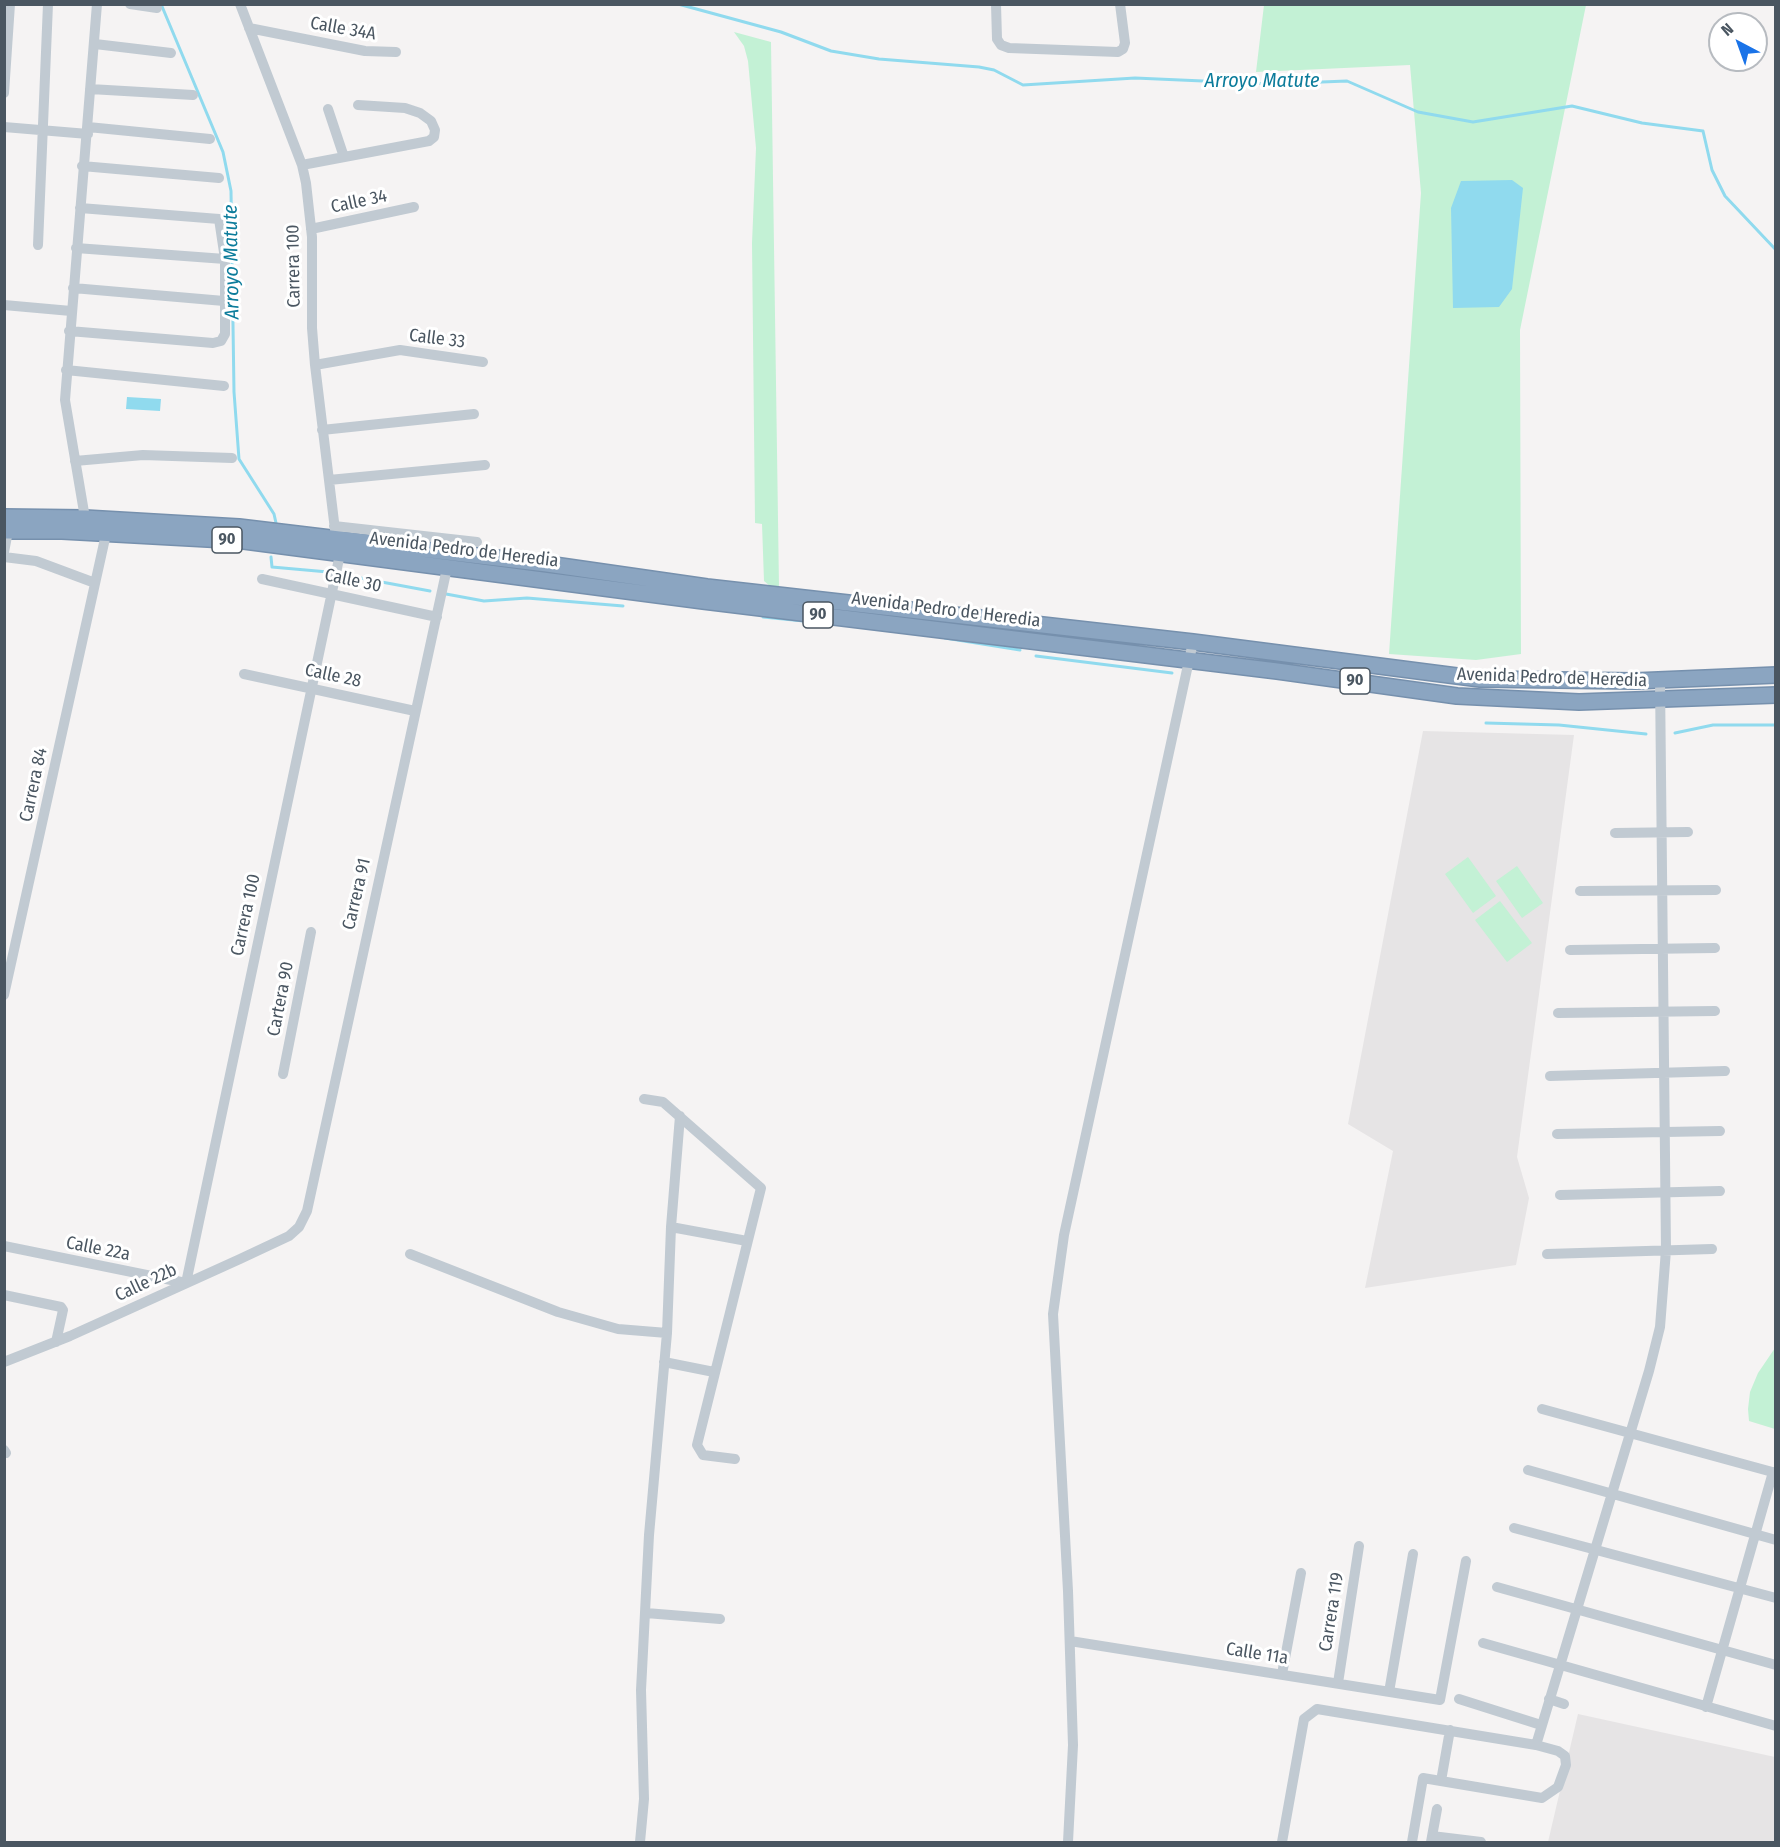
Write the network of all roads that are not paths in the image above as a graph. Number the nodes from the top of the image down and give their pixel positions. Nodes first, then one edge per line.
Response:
1 (10, 4) edge
2 (48, 4) edge
3 (97, 4) edge
4 (130, 4) edge
5 (240, 4) edge
6 (996, 4) edge
7 (1120, 4) edge
8 (157, 8) dead end
9 (249, 28) junction
10 (95, 44) junction
11 (396, 52) dead end
12 (171, 53) dead end
13 (90, 89) junction
14 (4, 93) edge
15 (193, 95) dead end
16 (358, 105) dead end
17 (328, 109) dead end
18 (5, 127) edge
19 (42, 130) junction
20 (88, 130) junction
21 (4, 134) edge
22 (210, 139) dead end
23 (344, 157) junction
24 (302, 165) junction
25 (82, 166) junction
26 (219, 178) dead end
27 (80, 207) junction
28 (414, 207) dead end
29 (311, 229) junction
30 (38, 245) dead end
31 (76, 248) junction
32 (225, 260) junction
33 (73, 288) junction
34 (224, 301) junction
35 (4, 305) edge
36 (71, 311) junction
37 (69, 331) junction
38 (483, 362) dead end
39 (315, 365) junction
40 (66, 370) junction
41 (224, 386) dead end
42 (474, 414) dead end
43 (322, 430) junction
44 (232, 458) dead end
45 (75, 460) junction
46 (485, 465) dead end
47 (329, 480) junction
48 (85, 518) junction
49 (6, 526) edge
50 (335, 532) junction
51 (106, 534) junction
52 (477, 542) dead end
53 (340, 554) junction
54 (4, 555) edge
55 (447, 568) junction
56 (262, 579) dead end
57 (95, 583) junction
58 (330, 593) junction
59 (436, 617) junction
60 (1193, 642) junction
61 (1190, 660) junction
62 (244, 674) dead end
63 (1776, 675) edge
64 (1660, 680) junction
65 (310, 688) junction
66 (1776, 695) edge
67 (1660, 701) junction
68 (416, 711) junction
69 (1615, 832) dead end
70 (1688, 832) dead end
71 (1661, 833) junction
72 (1716, 890) dead end
73 (1580, 891) dead end
74 (1662, 891) junction
75 (311, 932) dead end
76 (1662, 948) junction
77 (1715, 948) dead end
78 (1570, 950) dead end
79 (4, 995) edge
80 (1663, 1011) junction
81 (1715, 1011) dead end
82 (1558, 1013) dead end
83 (1725, 1071) dead end
84 (1664, 1073) junction
85 (283, 1074) dead end
86 (1550, 1076) dead end
87 (644, 1099) dead end
88 (680, 1116) junction
89 (1720, 1131) dead end
90 (1664, 1132) junction
91 (1557, 1134) dead end
92 (1665, 1190) junction
93 (1720, 1191) dead end
94 (1560, 1195) dead end
95 (299, 1227) joint
96 (671, 1227) junction
97 (747, 1241) junction
98 (4, 1246) edge
99 (1712, 1249) dead end
100 (1666, 1250) junction
101 (410, 1254) dead end
102 (1547, 1254) dead end
103 (186, 1283) junction
104 (4, 1295) edge
105 (667, 1333) junction
106 (56, 1342) junction
107 (4, 1362) edge
108 (664, 1362) junction
109 (714, 1372) junction
110 (1542, 1409) dead end
111 (1630, 1433) junction
112 (735, 1459) dead end
113 (1528, 1470) dead end
114 (1774, 1473) edge
115 (1612, 1494) junction
116 (1514, 1528) dead end
117 (1755, 1534) junction
118 (1776, 1540) edge
119 (1359, 1546) dead end
120 (1595, 1550) junction
121 (1413, 1554) dead end
122 (1466, 1561) dead end
123 (1301, 1573) dead end
124 (1497, 1587) dead end
125 (1740, 1588) junction
126 (1776, 1598) edge
127 (1577, 1609) junction
128 (646, 1613) junction
129 (720, 1619) dead end
130 (1070, 1641) junction
131 (1483, 1643) dead end
132 (1722, 1650) junction
133 (1559, 1665) junction
134 (1776, 1665) edge
135 (1282, 1674) junction
136 (1338, 1683) junction
137 (1389, 1692) junction
138 (1459, 1699) dead end
139 (1549, 1699) junction
140 (1564, 1704) dead end
141 (1706, 1707) junction
142 (1541, 1725) junction
143 (1776, 1726) edge
144 (1450, 1730) junction
145 (1536, 1745) junction
146 (1441, 1781) junction
147 (1437, 1809) dead end
148 (1432, 1839) edge
149 (640, 1842) edge
150 (1068, 1842) edge
151 (1282, 1842) edge
152 (1412, 1842) edge
153 (1481, 1842) edge

1 - 14 street
2 - 19 street
3 - 10 street
4 - 8 street
5 - 9 street, Carrera 100
6 - 7 street
9 - 11 street, Calle 34A
9 - 24 street, Carrera 100
10 - 12 street
10 - 13 street
13 - 15 street
13 - 20 street
16 - 23 street
17 - 23 street
18 - 19 street
18 - 21 street
19 - 20 street
19 - 30 street
20 - 22 street
20 - 25 street
23 - 24 street
24 - 29 street, Carrera 100
25 - 26 street
25 - 27 street
27 - 31 street
27 - 32 street
28 - 29 street, Calle 34
29 - 39 street, Carrera 100
31 - 32 street
31 - 33 street
32 - 34 street
33 - 34 street
33 - 36 street
34 - 37 street
35 - 36 street
36 - 37 street
37 - 40 street
38 - 39 street, Calle 33
39 - 43 street, Carrera 100
40 - 41 street
40 - 45 street
42 - 43 street
43 - 47 street, Carrera 100
44 - 45 street
45 - 48 street
46 - 47 street
47 - 50 street, Carrera 100
48 - 49 highway, Avenida Pedro de Heredia / 90
48 - 50 highway, Avenida Pedro de Heredia / 90
49 - 51 highway, Avenida Pedro de Heredia / 90
49 - 54 street
50 - 52 street
50 - 60 highway, Avenida Pedro de Heredia / 90
51 - 53 highway, Avenida Pedro de Heredia / 90
51 - 57 street, Carrera 84
53 - 55 highway, Avenida Pedro de Heredia / 90
53 - 58 street, Carrera 100
54 - 57 street
55 - 59 street, Carrera 91
55 - 61 highway, Avenida Pedro de Heredia / 90
56 - 58 street, Calle 30
57 - 79 street, Carrera 84
58 - 59 street, Calle 30
58 - 65 street, Carrera 100
59 - 68 street, Carrera 91
60 - 61 street
60 - 64 highway, Avenida Pedro de Heredia / 90
61 - 67 highway, Avenida Pedro de Heredia / 90
61 - 130 street
62 - 65 street, Calle 28
63 - 64 highway, Avenida Pedro de Heredia / 90
64 - 67 street
65 - 68 street, Calle 28
65 - 103 street, Carrera 100
66 - 67 highway, Avenida Pedro de Heredia / 90
67 - 71 street
68 - 95 street, Carrera 91
69 - 71 street
70 - 71 street
71 - 74 street
72 - 74 street
73 - 74 street
74 - 76 street
75 - 85 street, Cartera 90
76 - 77 street
76 - 78 street
76 - 80 street
80 - 81 street
80 - 82 street
80 - 84 street
83 - 84 street
84 - 86 street
84 - 90 street
87 - 88 street
88 - 96 street
88 - 97 street
89 - 90 street
90 - 91 street
90 - 92 street
92 - 93 street
92 - 94 street
92 - 100 street
95 - 103 street, Calle 22b
96 - 97 street
96 - 105 street
97 - 109 street
98 - 103 street, Calle 22a
99 - 100 street
100 - 102 street
100 - 111 street
101 - 105 street
103 - 106 street, Calle 22b
104 - 106 street
105 - 108 street
106 - 107 street, Calle 22b
108 - 109 street
108 - 128 street
109 - 112 street
110 - 111 street
111 - 114 street
111 - 115 street
113 - 115 street
114 - 117 street
115 - 117 street
115 - 120 street
116 - 120 street
117 - 118 street
117 - 125 street
119 - 136 street, Carrera 119
120 - 125 street
120 - 127 street
121 - 137 street
122 - 137 street, Calle 11a
123 - 135 street
124 - 127 street
125 - 126 street
125 - 132 street
127 - 132 street
127 - 133 street
128 - 129 street
128 - 149 street
130 - 135 street, Calle 11a
130 - 150 street
131 - 133 street
132 - 134 street
132 - 141 street
133 - 139 street
133 - 141 street
135 - 136 street, Calle 11a
136 - 137 street, Calle 11a
138 - 142 street
139 - 140 street
139 - 142 street
141 - 143 street
142 - 145 street
144 - 145 street
144 - 146 street
144 - 151 street
145 - 146 street
146 - 152 street
147 - 148 street
148 - 153 street

